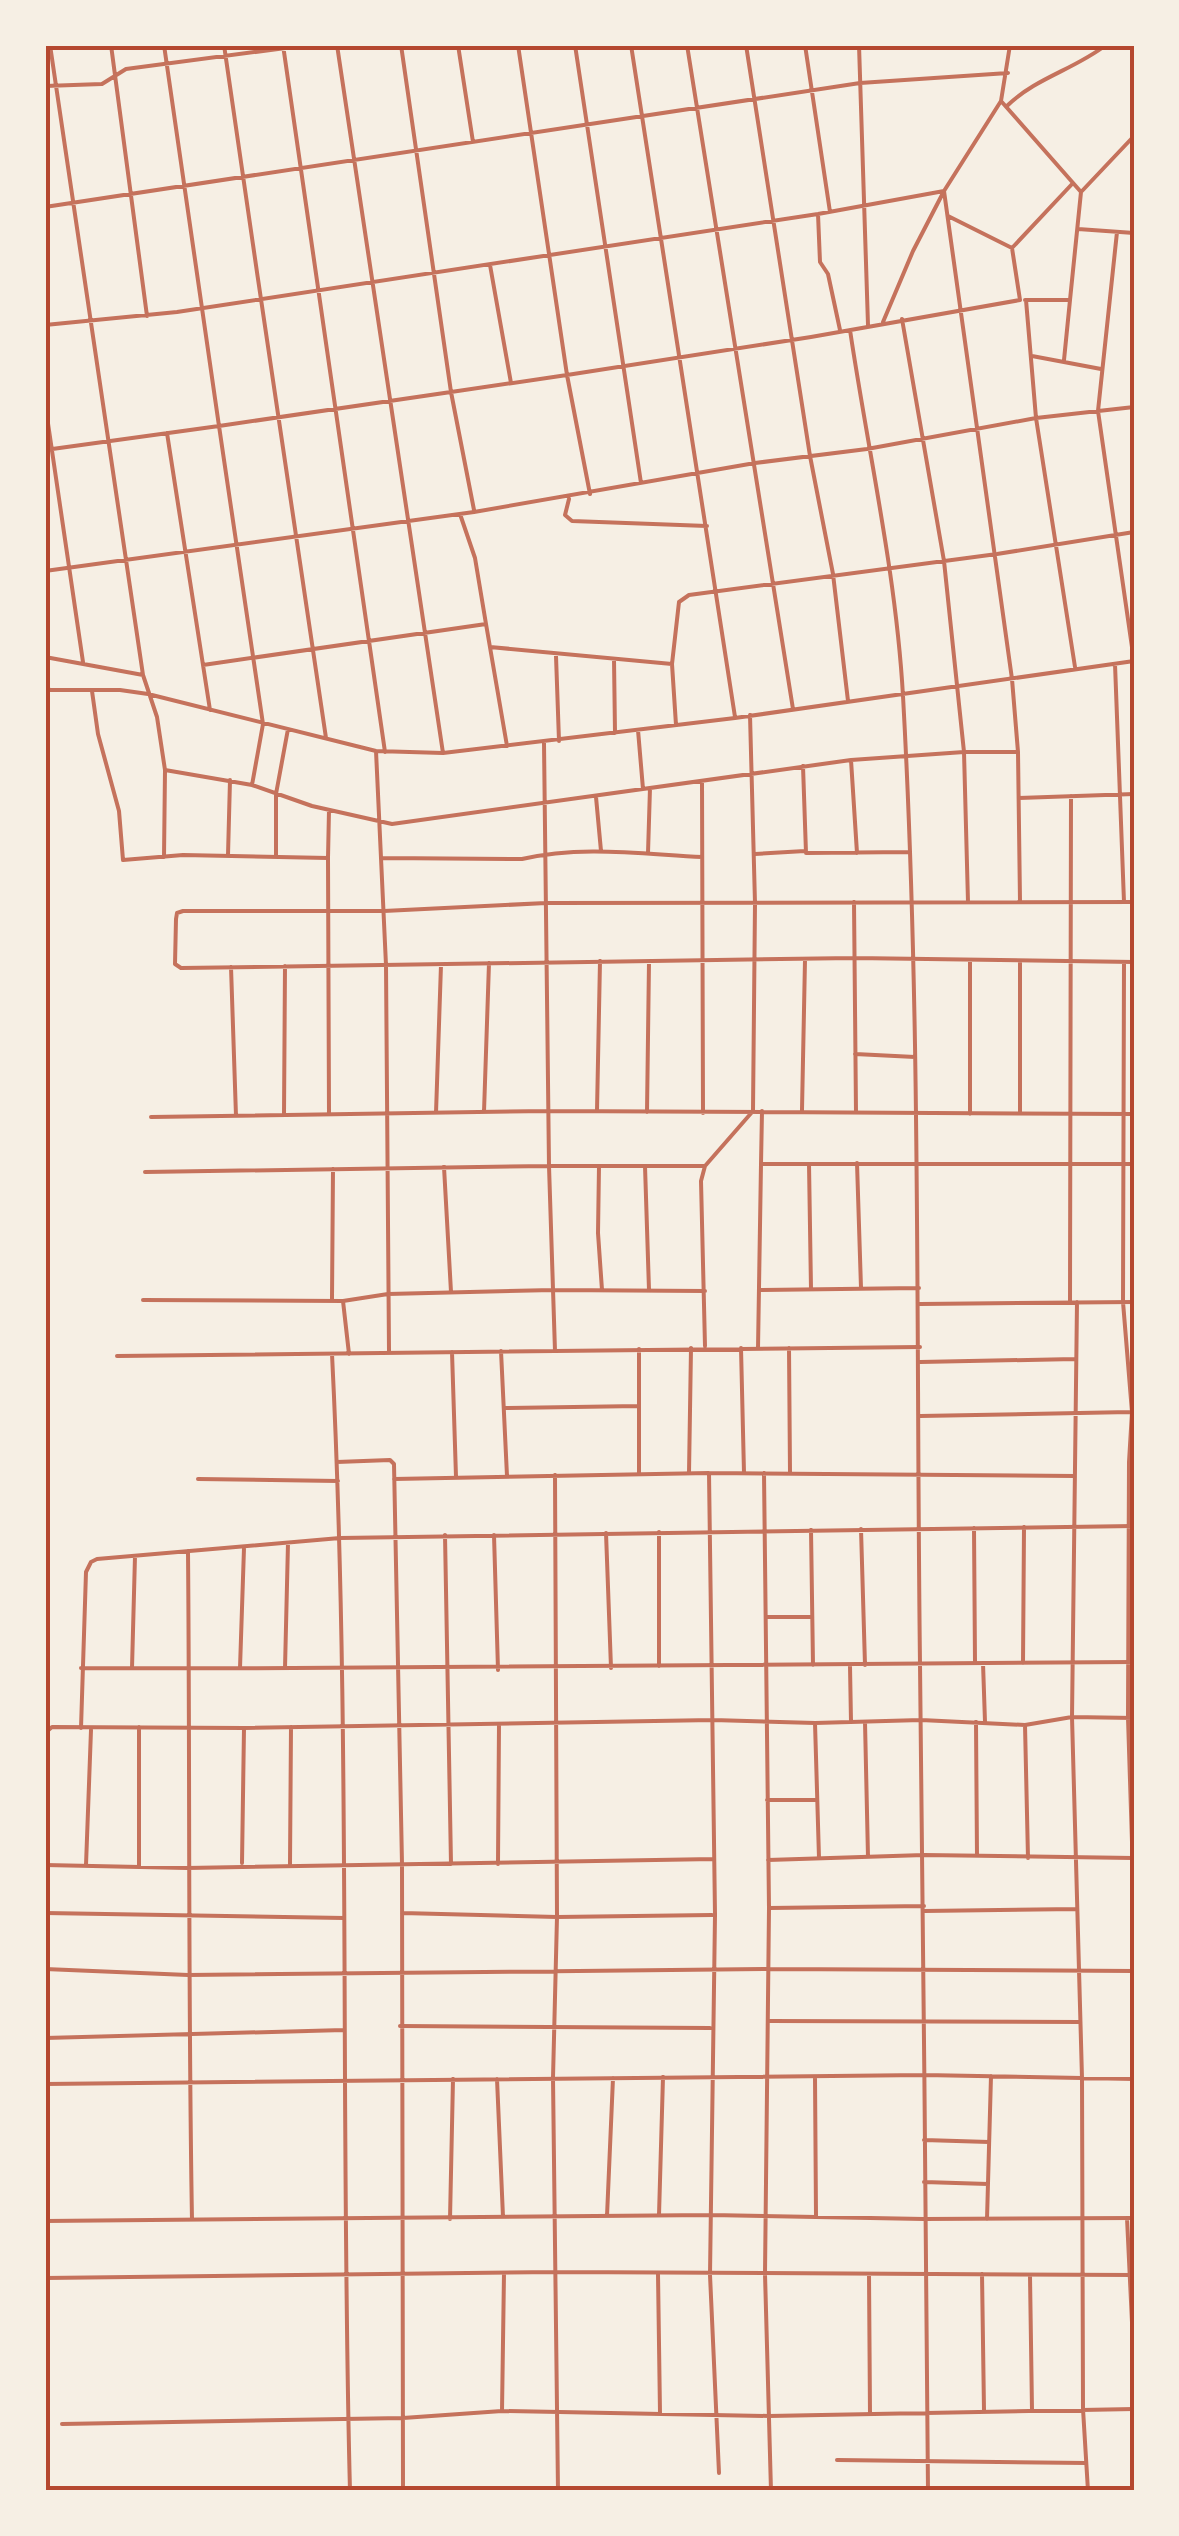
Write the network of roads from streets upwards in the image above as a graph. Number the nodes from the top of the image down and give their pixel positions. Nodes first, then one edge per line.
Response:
1 (50, 45) edge
2 (110, 45) edge
3 (164, 45) edge
4 (224, 45) edge
5 (308, 45) edge
6 (337, 45) edge
7 (401, 45) edge
8 (458, 45) edge
9 (518, 45) edge
10 (575, 45) edge
11 (632, 45) edge
12 (687, 45) edge
13 (746, 45) edge
14 (804, 45) edge
15 (859, 45) edge
16 (1010, 45) edge
17 (1091, 45) edge
18 (1106, 45) edge
19 (283, 46) edge
20 (226, 55) junction
21 (1091, 57) junction
22 (166, 65) junction
23 (1008, 72) junction
24 (115, 73) junction
25 (860, 82) junction
26 (56, 84) junction
27 (45, 86) edge
28 (812, 90) junction
29 (756, 99) junction
30 (1001, 101) junction
31 (1007, 107) junction
32 (696, 108) junction
33 (642, 116) junction
34 (586, 124) junction
35 (531, 131) junction
36 (1134, 136) edge
37 (474, 142) junction
38 (417, 150) junction
39 (354, 160) junction
40 (300, 170) junction
41 (243, 177) junction
42 (1072, 183) junction
43 (184, 185) junction
44 (944, 191) junction
45 (1081, 192) junction
46 (130, 194) junction
47 (76, 203) junction
48 (863, 206) junction
49 (45, 207) edge
50 (830, 212) junction
51 (818, 214) junction
52 (948, 216) junction
53 (773, 221) junction
54 (716, 229) junction
55 (1078, 229) junction
56 (1116, 232) junction
57 (1134, 233) edge
58 (661, 238) junction
59 (603, 246) junction
60 (1012, 248) junction
61 (548, 255) junction
62 (490, 265) junction
63 (432, 273) junction
64 (370, 280) junction
65 (318, 289) junction
66 (263, 299) junction
67 (1023, 300) junction
68 (1070, 300) junction
69 (203, 308) junction
70 (961, 309) junction
71 (146, 316) junction
72 (902, 319) junction
73 (90, 322) junction
74 (883, 322) junction
75 (45, 325) edge
76 (868, 325) junction
77 (850, 330) junction
78 (840, 332) junction
79 (792, 340) junction
80 (738, 350) junction
81 (1030, 356) junction
82 (681, 357) junction
83 (1064, 361) junction
84 (622, 366) junction
85 (1100, 369) junction
86 (567, 376) junction
87 (511, 384) junction
88 (451, 392) junction
89 (391, 402) junction
90 (45, 403) edge
91 (1134, 407) edge
92 (336, 410) junction
93 (1098, 411) junction
94 (278, 418) junction
95 (1036, 418) junction
96 (219, 426) junction
97 (978, 430) junction
98 (167, 433) junction
99 (922, 440) junction
100 (109, 442) junction
101 (868, 449) junction
102 (48, 450) edge
103 (810, 456) junction
104 (755, 463) junction
105 (699, 473) junction
106 (642, 483) junction
107 (590, 494) junction
108 (569, 497) junction
109 (474, 512) junction
110 (460, 514) junction
111 (406, 520) junction
112 (706, 526) junction
113 (352, 528) junction
114 (1134, 532) edge
115 (1117, 534) junction
116 (294, 536) junction
117 (1057, 543) junction
118 (234, 544) junction
119 (184, 551) junction
120 (997, 554) junction
121 (126, 560) junction
122 (944, 561) junction
123 (69, 568) junction
124 (889, 568) junction
125 (45, 571) edge
126 (832, 574) junction
127 (774, 583) junction
128 (716, 592) junction
129 (486, 624) junction
130 (424, 634) junction
131 (368, 641) junction
132 (490, 647) junction
133 (312, 649) junction
134 (556, 654) junction
135 (45, 657) edge
136 (256, 657) junction
137 (614, 659) junction
138 (83, 662) junction
139 (672, 664) junction
140 (1115, 664) junction
141 (202, 665) junction
142 (1075, 669) junction
143 (143, 675) junction
144 (1012, 679) junction
145 (958, 686) junction
146 (45, 687) edge
147 (92, 690) junction
148 (148, 694) junction
149 (903, 695) junction
150 (848, 701) junction
151 (793, 709) junction
152 (210, 710) junction
153 (750, 715) junction
154 (734, 718) junction
155 (264, 724) junction
156 (676, 725) junction
157 (288, 728) junction
158 (638, 730) junction
159 (616, 733) junction
160 (326, 738) junction
161 (559, 741) junction
162 (544, 743) junction
163 (507, 748) junction
164 (376, 751) junction
165 (385, 752) junction
166 (964, 752) junction
167 (1018, 752) junction
168 (442, 753) junction
169 (904, 755) junction
170 (852, 760) junction
171 (804, 766) junction
172 (166, 770) junction
173 (752, 774) junction
174 (230, 780) junction
175 (702, 782) junction
176 (252, 785) junction
177 (646, 789) junction
178 (276, 794) junction
179 (1121, 794) junction
180 (1134, 794) edge
181 (1071, 796) junction
182 (596, 797) junction
183 (1019, 798) junction
184 (545, 805) junction
185 (329, 810) junction
186 (379, 822) junction
187 (601, 851) junction
188 (1122, 851) junction
189 (1134, 851) edge
190 (805, 852) junction
191 (910, 852) junction
192 (857, 853) junction
193 (545, 854) junction
194 (648, 854) junction
195 (754, 854) junction
196 (228, 856) junction
197 (164, 857) junction
198 (276, 857) junction
199 (702, 857) junction
200 (328, 858) junction
201 (381, 858) junction
202 (912, 901) junction
203 (1072, 901) junction
204 (854, 902) junction
205 (968, 902) junction
206 (1020, 902) junction
207 (1124, 902) junction
208 (1134, 902) edge
209 (546, 903) junction
210 (755, 903) junction
211 (702, 905) junction
212 (384, 911) junction
213 (328, 912) junction
214 (854, 958) junction
215 (754, 960) junction
216 (804, 960) junction
217 (913, 960) junction
218 (970, 960) junction
219 (600, 961) junction
220 (546, 962) junction
221 (648, 962) junction
222 (1020, 962) junction
223 (1071, 962) junction
224 (1124, 962) junction
225 (1134, 962) edge
226 (489, 963) junction
227 (703, 963) junction
228 (386, 965) junction
229 (441, 965) junction
230 (285, 966) junction
231 (329, 966) junction
232 (231, 967) junction
233 (855, 1054) junction
234 (917, 1058) junction
235 (548, 1111) junction
236 (598, 1111) junction
237 (753, 1111) junction
238 (762, 1111) junction
239 (802, 1111) junction
240 (484, 1112) junction
241 (646, 1112) junction
242 (856, 1112) junction
243 (918, 1112) junction
244 (436, 1113) junction
245 (704, 1113) junction
246 (329, 1114) junction
247 (385, 1114) junction
248 (970, 1114) junction
249 (1020, 1114) junction
250 (1126, 1114) junction
251 (1134, 1114) edge
252 (284, 1115) junction
253 (1072, 1115) junction
254 (236, 1116) junction
255 (150, 1117) dead end
256 (857, 1162) junction
257 (761, 1164) junction
258 (809, 1164) junction
259 (918, 1164) junction
260 (1125, 1164) junction
261 (1134, 1164) edge
262 (549, 1166) junction
263 (599, 1166) junction
264 (645, 1166) junction
265 (705, 1166) junction
266 (1071, 1166) junction
267 (444, 1167) junction
268 (389, 1168) junction
269 (333, 1169) junction
270 (145, 1172) dead end
271 (920, 1288) junction
272 (811, 1289) junction
273 (860, 1289) junction
274 (553, 1290) junction
275 (602, 1290) junction
276 (649, 1290) junction
277 (759, 1290) junction
278 (705, 1291) junction
279 (451, 1292) junction
280 (388, 1294) junction
281 (332, 1299) junction
282 (142, 1300) dead end
283 (342, 1300) junction
284 (1074, 1302) junction
285 (1123, 1302) junction
286 (1134, 1302) edge
287 (920, 1304) junction
288 (691, 1348) junction
289 (705, 1348) junction
290 (741, 1348) junction
291 (758, 1348) junction
292 (789, 1348) junction
293 (920, 1348) junction
294 (639, 1349) junction
295 (555, 1350) junction
296 (501, 1351) junction
297 (452, 1352) junction
298 (389, 1353) junction
299 (332, 1354) junction
300 (349, 1354) junction
301 (1134, 1354) edge
302 (1125, 1355) junction
303 (117, 1356) dead end
304 (1076, 1358) junction
305 (920, 1362) junction
306 (639, 1406) junction
307 (504, 1408) junction
308 (1133, 1412) edge
309 (1076, 1415) junction
310 (920, 1416) junction
311 (337, 1462) junction
312 (764, 1472) junction
313 (790, 1472) junction
314 (690, 1473) junction
315 (709, 1473) junction
316 (744, 1473) junction
317 (639, 1474) junction
318 (555, 1475) junction
319 (507, 1476) junction
320 (920, 1476) junction
321 (1075, 1476) junction
322 (456, 1477) junction
323 (394, 1478) junction
324 (198, 1479) dead end
325 (338, 1481) junction
326 (1075, 1526) junction
327 (1132, 1526) edge
328 (1024, 1527) junction
329 (974, 1528) junction
330 (920, 1529) junction
331 (764, 1530) junction
332 (811, 1530) junction
333 (861, 1530) junction
334 (711, 1531) junction
335 (659, 1532) junction
336 (556, 1533) junction
337 (606, 1533) junction
338 (494, 1534) junction
339 (445, 1535) junction
340 (397, 1536) junction
341 (340, 1538) junction
342 (288, 1542) junction
343 (244, 1546) junction
344 (188, 1551) junction
345 (136, 1556) junction
346 (813, 1616) junction
347 (766, 1617) junction
348 (1074, 1662) junction
349 (1132, 1662) edge
350 (983, 1663) junction
351 (1023, 1663) junction
352 (920, 1664) junction
353 (976, 1664) junction
354 (712, 1665) junction
355 (659, 1666) junction
356 (850, 1666) junction
357 (866, 1666) junction
358 (342, 1667) junction
359 (766, 1667) junction
360 (813, 1667) junction
361 (81, 1668) junction
362 (132, 1668) junction
363 (240, 1668) junction
364 (285, 1668) junction
365 (398, 1668) junction
366 (611, 1668) junction
367 (189, 1669) junction
368 (448, 1669) junction
369 (498, 1670) junction
370 (556, 1670) junction
371 (1072, 1717) junction
372 (1131, 1718) edge
373 (556, 1720) junction
374 (713, 1720) junction
375 (921, 1720) junction
376 (449, 1722) junction
377 (499, 1722) junction
378 (768, 1722) junction
379 (865, 1722) junction
380 (976, 1722) junction
381 (984, 1722) junction
382 (399, 1723) junction
383 (815, 1723) junction
384 (852, 1723) junction
385 (344, 1724) junction
386 (1025, 1725) junction
387 (292, 1727) junction
388 (80, 1728) junction
389 (91, 1728) junction
390 (139, 1728) junction
391 (190, 1728) junction
392 (244, 1728) junction
393 (45, 1744) edge
394 (768, 1800) junction
395 (817, 1800) junction
396 (924, 1856) junction
397 (977, 1856) junction
398 (868, 1857) junction
399 (819, 1858) junction
400 (1028, 1858) junction
401 (1076, 1858) junction
402 (1134, 1858) edge
403 (714, 1859) junction
404 (768, 1860) junction
405 (557, 1862) junction
406 (344, 1864) junction
407 (402, 1864) junction
408 (451, 1864) junction
409 (498, 1864) junction
410 (45, 1865) edge
411 (242, 1865) junction
412 (290, 1865) junction
413 (86, 1866) junction
414 (139, 1867) junction
415 (187, 1868) junction
416 (1134, 1904) edge
417 (769, 1908) junction
418 (924, 1908) junction
419 (1078, 1909) junction
420 (45, 1913) edge
421 (402, 1913) junction
422 (714, 1915) junction
423 (188, 1917) junction
424 (557, 1917) junction
425 (344, 1918) junction
426 (770, 1969) junction
427 (45, 1970) edge
428 (712, 1970) junction
429 (925, 1970) junction
430 (1080, 1970) junction
431 (557, 1971) junction
432 (1134, 1971) edge
433 (343, 1973) junction
434 (402, 1974) junction
435 (188, 1975) junction
436 (770, 2021) junction
437 (1081, 2022) junction
438 (924, 2023) junction
439 (400, 2026) junction
440 (554, 2026) junction
441 (711, 2028) junction
442 (344, 2030) junction
443 (189, 2034) junction
444 (45, 2038) edge
445 (924, 2075) junction
446 (768, 2076) junction
447 (991, 2076) junction
448 (662, 2077) junction
449 (711, 2077) junction
450 (815, 2077) junction
451 (553, 2078) junction
452 (614, 2078) junction
453 (1082, 2078) junction
454 (453, 2079) junction
455 (497, 2079) junction
456 (1134, 2079) edge
457 (344, 2080) junction
458 (401, 2080) junction
459 (190, 2082) junction
460 (45, 2084) edge
461 (924, 2140) junction
462 (990, 2142) junction
463 (924, 2182) junction
464 (988, 2184) junction
465 (659, 2215) junction
466 (710, 2215) junction
467 (554, 2216) junction
468 (607, 2216) junction
469 (765, 2216) junction
470 (816, 2216) junction
471 (504, 2218) junction
472 (1131, 2218) edge
473 (450, 2219) junction
474 (924, 2219) junction
475 (987, 2219) junction
476 (1081, 2219) junction
477 (192, 2220) junction
478 (347, 2220) junction
479 (401, 2220) junction
480 (45, 2221) edge
481 (556, 2272) junction
482 (504, 2273) junction
483 (924, 2273) junction
484 (658, 2274) junction
485 (765, 2274) junction
486 (869, 2274) junction
487 (982, 2274) junction
488 (347, 2275) junction
489 (402, 2275) junction
490 (710, 2275) junction
491 (1132, 2275) edge
492 (1030, 2276) junction
493 (1081, 2276) junction
494 (45, 2278) edge
495 (1134, 2349) edge
496 (1134, 2364) edge
497 (1082, 2409) junction
498 (1134, 2409) edge
499 (984, 2410) junction
500 (1032, 2410) junction
501 (502, 2411) junction
502 (928, 2411) junction
503 (556, 2412) junction
504 (660, 2413) junction
505 (715, 2414) junction
506 (870, 2414) junction
507 (769, 2416) junction
508 (402, 2418) junction
509 (348, 2420) junction
510 (62, 2424) dead end
511 (836, 2460) dead end
512 (928, 2461) junction
513 (1086, 2462) junction
514 (718, 2473) dead end
515 (350, 2491) edge
516 (403, 2491) edge
517 (558, 2491) edge
518 (771, 2491) edge
519 (928, 2491) edge
520 (1088, 2491) edge

1 - 26 street
2 - 24 street
3 - 22 street
4 - 20 street
5 - 19 street
6 - 39 street
7 - 38 street
8 - 37 street
9 - 35 street
10 - 34 street
11 - 33 street
12 - 32 street
13 - 29 street
14 - 28 street
15 - 25 street
16 - 23 street
17 - 21 street
18 - 21 street
19 - 20 street
19 - 40 street
20 - 22 street
20 - 41 street
21 - 31 street
22 - 24 street
22 - 43 street
23 - 25 street
23 - 30 street
24 - 26 street
24 - 46 street
25 - 28 street
25 - 48 street
26 - 27 street
26 - 47 street
28 - 29 street
28 - 50 street
29 - 32 street
29 - 53 street
30 - 31 street
30 - 44 street
31 - 42 street
32 - 33 street
32 - 54 street
33 - 34 street
33 - 58 street
34 - 35 street
34 - 59 street
35 - 37 street
35 - 61 street
36 - 45 street
37 - 38 street
38 - 39 street
38 - 63 street
39 - 40 street
39 - 64 street
40 - 41 street
40 - 65 street
41 - 43 street
41 - 66 street
42 - 45 street
42 - 60 street
43 - 46 street
43 - 69 street
44 - 48 street
44 - 52 street
44 - 74 street
45 - 55 street
46 - 47 street
46 - 71 street
47 - 49 street
47 - 73 street
48 - 50 street
48 - 76 street
50 - 51 street
51 - 53 street
51 - 78 street
52 - 60 street
52 - 70 street
53 - 54 street
53 - 79 street
54 - 58 street
54 - 80 street
55 - 56 street
55 - 68 street
56 - 57 street
56 - 85 street
58 - 59 street
58 - 82 street
59 - 61 street
59 - 84 street
60 - 67 street
61 - 62 street
61 - 86 street
62 - 63 street
62 - 87 street
63 - 64 street
63 - 88 street
64 - 65 street
64 - 89 street
65 - 66 street
65 - 92 street
66 - 69 street
66 - 94 street
67 - 68 street
67 - 70 street
67 - 81 street
68 - 83 street
69 - 71 street
69 - 96 street
70 - 72 street
70 - 97 street
71 - 73 street
72 - 74 street
72 - 99 street
73 - 75 street
73 - 100 street
74 - 76 street
76 - 77 street
77 - 78 street
77 - 101 street
78 - 79 street
79 - 80 street
79 - 103 street
80 - 82 street
80 - 104 street
81 - 83 street
81 - 95 street
82 - 84 street
82 - 105 street
83 - 85 street
84 - 86 street
84 - 106 street
85 - 93 street
86 - 87 street
86 - 107 street
87 - 88 street
88 - 89 street
88 - 109 street
89 - 92 street
89 - 111 street
90 - 102 street
91 - 93 street
92 - 94 street
92 - 113 street
93 - 95 street
93 - 115 street
94 - 96 street
94 - 116 street
95 - 97 street
95 - 117 street
96 - 98 street
96 - 118 street
97 - 99 street
97 - 120 street
98 - 100 street
98 - 119 street
99 - 101 street
99 - 122 street
100 - 102 street
100 - 121 street
101 - 103 street
101 - 124 street
102 - 123 street
103 - 104 street
103 - 126 street
104 - 105 street
104 - 127 street
105 - 106 street
105 - 112 street
106 - 107 street
107 - 108 street
108 - 109 street
108 - 112 street
109 - 110 street
110 - 111 street
110 - 129 street
111 - 113 street
111 - 130 street
112 - 128 street
113 - 116 street
113 - 131 street
114 - 115 street
115 - 117 street
115 - 140 street
116 - 118 street
116 - 133 street
117 - 120 street
117 - 142 street
118 - 119 street
118 - 136 street
119 - 121 street
119 - 141 street
120 - 122 street
120 - 144 street
121 - 123 street
121 - 143 street
122 - 124 street
122 - 145 street
123 - 125 street
123 - 138 street
124 - 126 street
124 - 149 street
126 - 127 street
126 - 150 street
127 - 128 street
127 - 151 street
128 - 139 street
128 - 154 street
129 - 130 street
129 - 132 street
130 - 131 street
130 - 168 street
131 - 133 street
131 - 165 street
132 - 134 street
132 - 163 street
133 - 136 street
133 - 160 street
134 - 137 street
134 - 161 street
135 - 138 street
136 - 141 street
136 - 155 street
137 - 139 street
137 - 159 street
138 - 143 street
139 - 156 street
140 - 142 street
140 - 179 street
141 - 152 street
142 - 144 street
143 - 148 street
144 - 145 street
144 - 167 street
145 - 149 street
145 - 166 street
146 - 147 street
147 - 148 street
147 - 197 street
148 - 152 street
148 - 172 street
149 - 150 street
149 - 169 street
150 - 151 street
151 - 153 street
152 - 155 street
153 - 154 street
153 - 173 street
154 - 156 street
155 - 157 street
155 - 176 street
156 - 158 street
157 - 160 street
157 - 178 street
158 - 159 street
158 - 177 street
159 - 161 street
160 - 164 street
161 - 162 street
162 - 163 street
162 - 184 street
163 - 168 street
164 - 165 street
164 - 186 street
165 - 168 street
166 - 167 street
166 - 169 street
166 - 205 street
167 - 183 street
169 - 170 street
169 - 191 street
170 - 171 street
170 - 192 street
171 - 173 street
171 - 190 street
172 - 174 street
172 - 197 street
173 - 175 street
173 - 195 street
174 - 176 street
174 - 196 street
175 - 177 street
175 - 199 street
176 - 178 street
177 - 182 street
177 - 194 street
178 - 185 street
178 - 198 street
179 - 180 street
179 - 181 street
179 - 188 street
181 - 183 street
181 - 203 street
182 - 184 street
182 - 187 street
183 - 206 street
184 - 186 street
184 - 193 street
185 - 186 street
185 - 200 street
186 - 201 street
187 - 193 street
187 - 194 street
188 - 189 street
188 - 207 street
190 - 192 street
190 - 195 street
191 - 192 street
191 - 202 street
193 - 201 street
193 - 209 street
194 - 199 street
195 - 210 street
196 - 197 street
196 - 198 street
198 - 200 street
199 - 211 street
200 - 213 street
201 - 212 street
202 - 204 street
202 - 205 street
202 - 217 street
203 - 206 street
203 - 207 street
203 - 223 street
204 - 210 street
204 - 214 street
205 - 206 street
207 - 208 street
209 - 211 street
209 - 212 street
209 - 220 street
210 - 211 street
210 - 215 street
211 - 227 street
212 - 213 street
212 - 228 street
213 - 231 street
213 - 232 street
214 - 216 street
214 - 217 street
214 - 233 street
215 - 216 street
215 - 227 street
215 - 237 street
216 - 239 street
217 - 218 street
217 - 234 street
218 - 222 street
218 - 248 street
219 - 220 street
219 - 221 street
219 - 236 street
220 - 226 street
220 - 235 street
221 - 227 street
221 - 241 street
222 - 223 street
222 - 249 street
223 - 224 street
223 - 253 street
224 - 225 street
224 - 250 street
226 - 229 street
226 - 240 street
227 - 245 street
228 - 229 street
228 - 231 street
228 - 247 street
229 - 244 street
230 - 231 street
230 - 232 street
230 - 252 street
231 - 246 street
232 - 254 street
233 - 234 street
233 - 242 street
234 - 243 street
235 - 236 street
235 - 240 street
235 - 262 street
236 - 241 street
237 - 238 street
237 - 245 street
237 - 265 street
238 - 239 street
238 - 257 street
239 - 242 street
240 - 244 street
241 - 245 street
242 - 243 street
243 - 248 street
243 - 259 street
244 - 247 street
246 - 247 street
246 - 252 street
247 - 268 street
248 - 249 street
249 - 253 street
250 - 251 street
250 - 253 street
250 - 260 street
252 - 254 street
253 - 266 street
254 - 255 street
256 - 258 street
256 - 259 street
256 - 273 street
257 - 258 street
257 - 277 street
258 - 272 street
259 - 266 street
259 - 271 street
260 - 261 street
260 - 266 street
260 - 285 street
262 - 263 street
262 - 267 street
262 - 274 street
263 - 264 street
263 - 275 street
264 - 265 street
264 - 276 street
265 - 278 street
266 - 284 street
267 - 268 street
267 - 279 street
268 - 269 street
268 - 280 street
269 - 270 street
269 - 281 street
271 - 273 street
271 - 287 street
272 - 273 street
272 - 277 street
274 - 275 street
274 - 279 street
274 - 295 street
275 - 276 street
276 - 278 street
277 - 291 street
278 - 289 street
279 - 280 street
280 - 283 street
280 - 298 street
281 - 282 street
281 - 283 street
283 - 300 street
284 - 285 street
284 - 287 street
284 - 304 street
285 - 286 street
285 - 302 street
287 - 293 street
288 - 289 street
288 - 294 street
288 - 314 street
289 - 290 street
290 - 291 street
290 - 316 street
291 - 292 street
292 - 293 street
292 - 313 street
293 - 305 street
294 - 295 street
294 - 306 street
295 - 296 street
296 - 297 street
296 - 307 street
297 - 298 street
297 - 322 street
298 - 300 street
299 - 300 street
299 - 303 street
299 - 311 street
301 - 302 street
302 - 308 street
304 - 305 street
304 - 309 street
305 - 310 street
306 - 307 street
306 - 317 street
307 - 319 street
308 - 309 street
308 - 327 street
309 - 310 street
309 - 321 street
310 - 320 street
311 - 323 street
311 - 325 street
312 - 313 street
312 - 316 street
312 - 331 street
313 - 320 street
314 - 315 street
314 - 317 street
315 - 316 street
315 - 334 street
317 - 318 street
318 - 319 street
318 - 336 street
319 - 322 street
320 - 321 street
320 - 330 street
321 - 326 street
322 - 323 street
323 - 340 street
324 - 325 street
325 - 341 street
326 - 327 street
326 - 328 street
326 - 348 street
327 - 349 street
328 - 329 street
328 - 351 street
329 - 330 street
329 - 353 street
330 - 333 street
330 - 352 street
331 - 332 street
331 - 334 street
331 - 347 street
332 - 333 street
332 - 346 street
333 - 357 street
334 - 335 street
334 - 354 street
335 - 337 street
335 - 355 street
336 - 337 street
336 - 338 street
336 - 370 street
337 - 366 street
338 - 339 street
338 - 369 street
339 - 340 street
339 - 368 street
340 - 341 street
340 - 365 street
341 - 342 street
341 - 358 street
342 - 343 street
342 - 364 street
343 - 344 street
343 - 363 street
344 - 345 street
344 - 367 street
345 - 361 street
345 - 362 street
346 - 347 street
346 - 360 street
347 - 359 street
348 - 349 street
348 - 351 street
348 - 371 street
349 - 372 street
350 - 351 street
350 - 353 street
350 - 381 street
352 - 353 street
352 - 357 street
352 - 375 street
354 - 355 street
354 - 359 street
354 - 374 street
355 - 366 street
356 - 357 street
356 - 360 street
356 - 384 street
358 - 364 street
358 - 365 street
358 - 385 street
359 - 360 street
359 - 378 street
361 - 362 street
361 - 388 street
362 - 367 street
363 - 364 street
363 - 367 street
365 - 368 street
365 - 382 street
366 - 370 street
367 - 391 street
368 - 369 street
368 - 376 street
369 - 370 street
370 - 373 street
371 - 372 street
371 - 386 street
371 - 401 street
372 - 402 street
373 - 374 street
373 - 377 street
373 - 405 street
374 - 378 street
374 - 403 street
375 - 379 street
375 - 380 street
375 - 396 street
376 - 377 street
376 - 382 street
376 - 408 street
377 - 409 street
378 - 383 street
378 - 394 street
379 - 384 street
379 - 398 street
380 - 381 street
380 - 397 street
381 - 386 street
382 - 385 street
382 - 407 street
383 - 384 street
383 - 395 street
385 - 387 street
385 - 406 street
386 - 400 street
387 - 392 street
387 - 412 street
388 - 389 street
388 - 393 street
389 - 390 street
389 - 413 street
390 - 391 street
390 - 414 street
391 - 392 street
391 - 415 street
392 - 411 street
394 - 395 street
394 - 404 street
395 - 399 street
396 - 397 street
396 - 398 street
396 - 418 street
397 - 400 street
398 - 399 street
399 - 404 street
400 - 401 street
401 - 402 street
401 - 419 street
402 - 416 street
403 - 405 street
403 - 422 street
404 - 417 street
405 - 409 street
405 - 424 street
406 - 407 street
406 - 412 street
406 - 425 street
407 - 408 street
407 - 421 street
408 - 409 street
410 - 413 street
411 - 412 street
411 - 415 street
413 - 414 street
414 - 415 street
415 - 423 street
417 - 418 street
417 - 426 street
418 - 419 street
418 - 429 street
419 - 430 street
420 - 423 street
421 - 424 street
421 - 434 street
422 - 424 street
422 - 428 street
423 - 425 street
423 - 435 street
424 - 431 street
425 - 433 street
426 - 428 street
426 - 429 street
426 - 436 street
427 - 435 street
428 - 431 street
428 - 441 street
429 - 430 street
429 - 438 street
430 - 432 street
430 - 437 street
431 - 434 street
431 - 440 street
433 - 434 street
433 - 435 street
433 - 442 street
434 - 439 street
435 - 443 street
436 - 438 street
436 - 446 street
437 - 438 street
437 - 453 street
438 - 445 street
439 - 440 street
439 - 458 street
440 - 441 street
440 - 451 street
441 - 449 street
442 - 443 street
442 - 457 street
443 - 444 street
443 - 459 street
445 - 447 street
445 - 450 street
445 - 461 street
446 - 449 street
446 - 450 street
446 - 469 street
447 - 453 street
447 - 462 street
448 - 449 street
448 - 452 street
448 - 465 street
449 - 466 street
450 - 470 street
451 - 452 street
451 - 455 street
451 - 467 street
452 - 468 street
453 - 456 street
453 - 476 street
454 - 455 street
454 - 458 street
454 - 473 street
455 - 471 street
457 - 458 street
457 - 459 street
457 - 478 street
458 - 479 street
459 - 460 street
459 - 477 street
461 - 462 street
461 - 463 street
462 - 464 street
463 - 464 street
463 - 474 street
464 - 475 street
465 - 466 street
465 - 468 street
466 - 469 street
466 - 490 street
467 - 468 street
467 - 471 street
467 - 481 street
469 - 470 street
469 - 485 street
470 - 474 street
471 - 473 street
472 - 476 street
472 - 491 street
473 - 479 street
474 - 475 street
474 - 483 street
475 - 476 street
476 - 493 street
477 - 478 street
477 - 480 street
478 - 479 street
478 - 488 street
479 - 489 street
481 - 482 street
481 - 484 street
481 - 503 street
482 - 489 street
482 - 501 street
483 - 486 street
483 - 487 street
483 - 502 street
484 - 490 street
484 - 504 street
485 - 486 street
485 - 490 street
485 - 507 street
486 - 506 street
487 - 492 street
487 - 499 street
488 - 489 street
488 - 494 street
488 - 509 street
489 - 508 street
490 - 505 street
491 - 493 street
491 - 495 street
492 - 493 street
492 - 500 street
493 - 497 street
495 - 496 street
497 - 498 street
497 - 500 street
497 - 513 street
499 - 500 street
499 - 502 street
501 - 503 street
501 - 508 street
502 - 506 street
502 - 512 street
503 - 504 street
503 - 517 street
504 - 505 street
505 - 507 street
505 - 514 street
506 - 507 street
507 - 518 street
508 - 509 street
508 - 516 street
509 - 510 street
509 - 515 street
511 - 512 street
512 - 513 street
512 - 519 street
513 - 520 street

